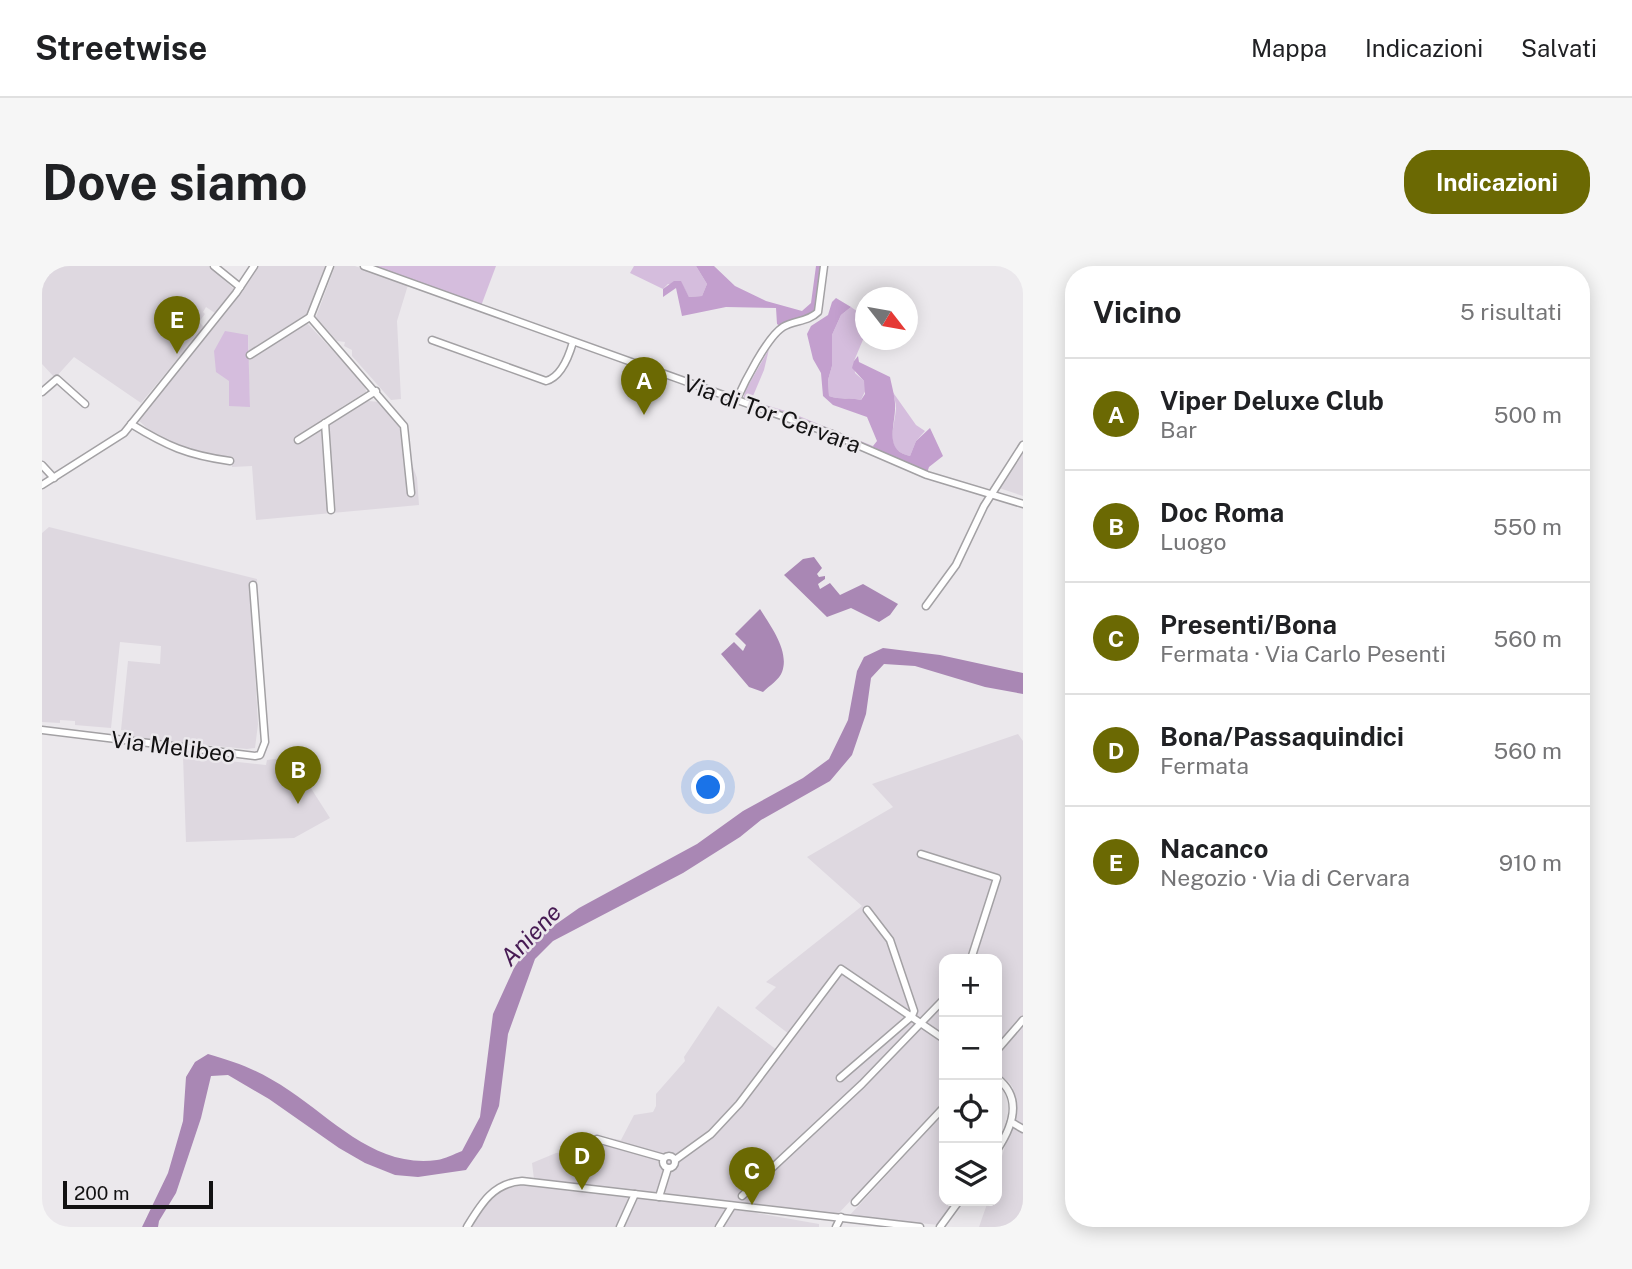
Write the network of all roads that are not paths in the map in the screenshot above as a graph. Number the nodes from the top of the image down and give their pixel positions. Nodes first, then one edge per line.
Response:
1 (214, 266) edge
2 (254, 266) edge
3 (330, 266) edge
4 (364, 266) edge
5 (824, 266) edge
6 (240, 287) junction
7 (310, 317) junction
8 (432, 340) dead end
9 (573, 342) junction
10 (250, 355) dead end
11 (376, 391) junction
12 (42, 392) edge
13 (736, 401) junction
14 (85, 404) dead end
15 (325, 423) junction
16 (131, 425) junction
17 (298, 440) dead end
18 (1023, 445) edge
19 (230, 461) dead end
20 (42, 465) edge
21 (54, 478) junction
22 (42, 485) edge
23 (411, 493) dead end
24 (991, 494) junction
25 (1023, 504) edge
26 (331, 510) dead end
27 (253, 585) dead end
28 (926, 606) dead end
29 (42, 730) edge
30 (921, 853) dead end
31 (867, 910) dead end
32 (973, 954) edge
33 (939, 1005) edge
34 (912, 1016) junction
35 (1023, 1020) edge
36 (923, 1023) junction
37 (939, 1035) edge
38 (1002, 1044) edge
39 (840, 1078) dead end
40 (999, 1080) edge
41 (939, 1112) edge
42 (1011, 1122) junction
43 (1023, 1129) edge
44 (597, 1139) dead end
45 (1000, 1143) edge
46 (664, 1158) junction
47 (674, 1160) junction
48 (668, 1168) junction
49 (635, 1194) junction
50 (742, 1196) dead end
51 (659, 1197) junction
52 (855, 1202) dead end
53 (732, 1206) junction
54 (955, 1206) edge
55 (841, 1217) junction
56 (467, 1227) edge
57 (620, 1227) edge
58 (719, 1227) edge
59 (836, 1227) edge
60 (920, 1227) edge
61 (940, 1227) edge

1 - 6 street
2 - 6 street
3 - 7 street
4 - 9 street, Via di Tor Cervara
5 - 13 street
6 - 16 street
7 - 10 street
7 - 11 street
8 - 9 street
9 - 13 street, Via di Tor Cervara
11 - 15 street
11 - 23 street
12 - 14 street
13 - 24 street, Via di Tor Cervara
15 - 17 street
15 - 26 street
16 - 19 street
16 - 21 street
18 - 24 street
20 - 21 street
21 - 22 street
24 - 25 street, Via di Tor Cervara
24 - 28 street
27 - 29 street, Via Melibeo
30 - 32 street
31 - 34 street
33 - 36 street
34 - 36 street
34 - 39 street
34 - 47 street
35 - 38 street
36 - 37 street
36 - 50 street
40 - 42 street
41 - 52 street
42 - 43 street
42 - 45 street
44 - 46 street
46 - 47 street
46 - 48 street
47 - 48 street
48 - 51 street
49 - 51 street
49 - 56 street
49 - 57 street
51 - 53 street
53 - 55 street
53 - 58 street
54 - 61 street
55 - 59 street
55 - 60 street

